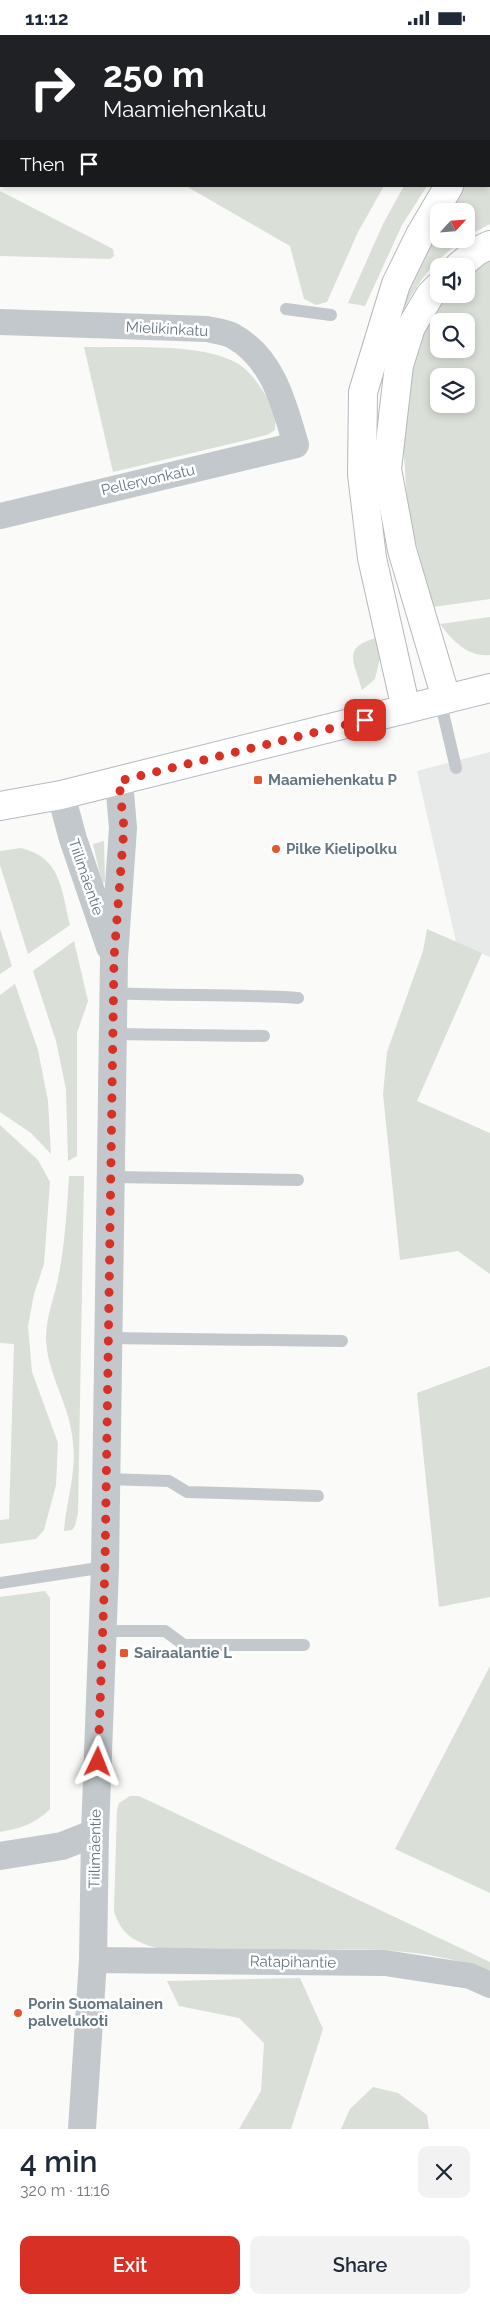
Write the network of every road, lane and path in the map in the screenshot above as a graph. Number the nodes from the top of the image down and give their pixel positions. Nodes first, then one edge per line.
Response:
1 (448, 187) edge
2 (490, 245) edge
3 (469, 258) edge
4 (430, 295) edge
5 (286, 309) dead end
6 (331, 315) dead end
7 (0, 322) edge
8 (296, 445) joint
9 (0, 516) edge
10 (490, 688) edge
11 (443, 699) junction
12 (406, 709) junction
13 (456, 768) dead end
14 (119, 781) junction
15 (61, 795) junction
16 (0, 806) edge
17 (114, 958) junction
18 (113, 993) junction
19 (298, 998) dead end
20 (113, 1034) junction
21 (264, 1036) dead end
22 (111, 1177) junction
23 (298, 1180) dead end
24 (108, 1338) junction
25 (342, 1341) dead end
26 (106, 1479) junction
27 (318, 1496) dead end
28 (105, 1567) junction
29 (0, 1583) edge
30 (103, 1631) junction
31 (304, 1645) dead end
32 (95, 1833) junction
33 (0, 1856) edge
34 (93, 1960) junction
35 (490, 1985) edge
36 (81, 2128) edge

1 - 12 main road
2 - 3 main road
4 - 11 main road
5 - 6 lane
7 - 8 street, Mielikinkatu
8 - 9 street, Pellervonkatu
10 - 11 main road
11 - 12 main road
11 - 13 lane
12 - 14 main road
14 - 15 main road
14 - 17 street, Tiilimäentie
15 - 16 main road
15 - 17 street, Tiilimäentie
17 - 18 street, Tiilimäentie
18 - 19 lane
18 - 20 street, Tiilimäentie
20 - 21 lane
20 - 22 street, Tiilimäentie
22 - 23 lane
22 - 24 street, Tiilimäentie
24 - 25 lane
24 - 26 street, Tiilimäentie
26 - 27 lane
26 - 28 street, Tiilimäentie
28 - 29 lane
28 - 30 street, Tiilimäentie
30 - 31 lane
30 - 32 street, Tiilimäentie
32 - 33 street
32 - 34 street, Tiilimäentie
34 - 35 street, Ratapihantie
34 - 36 street, Tiilimäentie

